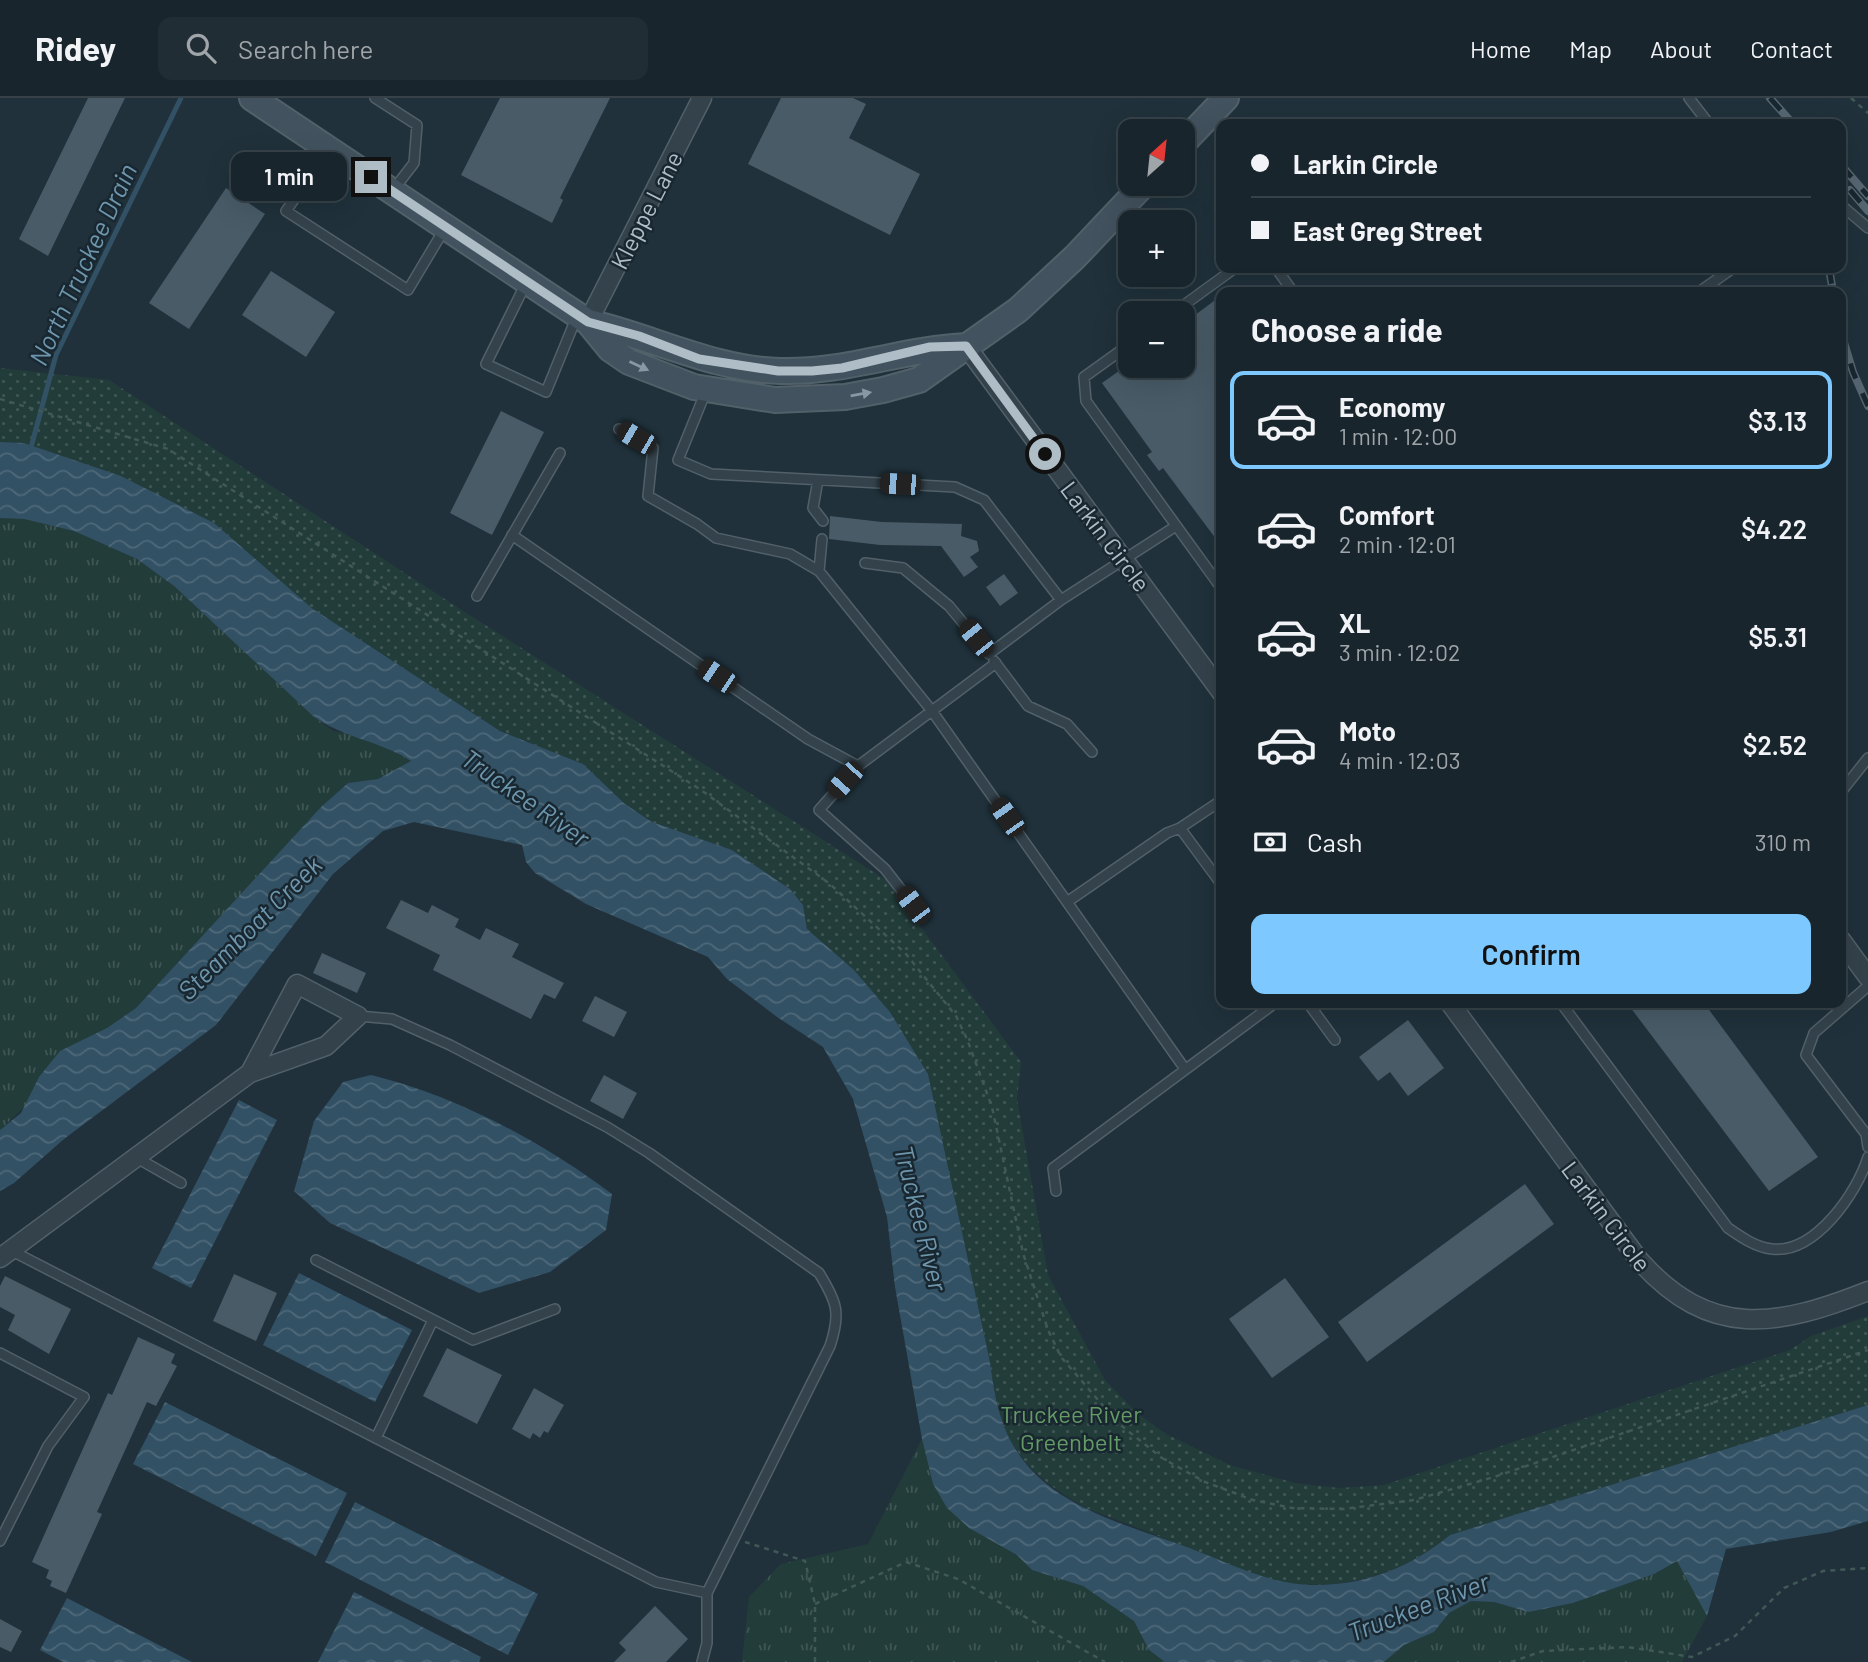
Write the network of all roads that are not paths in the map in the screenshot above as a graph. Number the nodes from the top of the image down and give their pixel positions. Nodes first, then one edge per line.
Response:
1 (375, 98) edge
2 (702, 98) edge
3 (1226, 98) edge
4 (1689, 98) edge
5 (260, 100) edge
6 (1705, 119) edge
7 (1195, 130) edge
8 (329, 149) junction
9 (392, 191) junction
10 (1132, 196) edge
11 (1846, 209) edge
12 (446, 227) junction
13 (1868, 228) edge
14 (1228, 273) edge
15 (1726, 273) edge
16 (527, 282) junction
17 (1706, 287) edge
18 (1190, 301) edge
19 (583, 319) junction
20 (966, 346) junction
21 (1118, 353) edge
22 (707, 390) junction
23 (619, 429) dead end
24 (560, 453) dead end
25 (818, 480) junction
26 (823, 521) dead end
27 (1176, 526) junction
28 (512, 535) junction
29 (822, 539) dead end
30 (1125, 561) junction
31 (865, 563) dead end
32 (818, 571) junction
33 (1216, 581) edge
34 (477, 596) dead end
35 (1061, 600) junction
36 (989, 654) junction
37 (996, 663) junction
38 (1216, 685) edge
39 (932, 711) junction
40 (1092, 752) dead end
41 (1868, 758) edge
42 (858, 766) junction
43 (1846, 786) edge
44 (1216, 804) edge
45 (1180, 828) junction
46 (1216, 877) edge
47 (1067, 902) junction
48 (913, 905) dead end
49 (1846, 947) edge
50 (1868, 976) edge
51 (1868, 986) edge
52 (1846, 1005) edge
53 (1268, 1008) edge
54 (1312, 1008) edge
55 (1454, 1008) edge
56 (1565, 1008) edge
57 (1843, 1008) edge
58 (358, 1016) junction
59 (1335, 1040) dead end
60 (1185, 1069) junction
61 (250, 1073) junction
62 (1868, 1147) edge
63 (1868, 1157) edge
64 (137, 1158) junction
65 (181, 1183) dead end
66 (1056, 1191) dead end
67 (6, 1254) edge
68 (316, 1260) dead end
69 (1868, 1291) edge
70 (555, 1309) dead end
71 (433, 1320) junction
72 (0, 1353) edge
73 (376, 1438) junction
74 (0, 1541) edge
75 (707, 1593) junction
76 (702, 1662) edge

1 - 9 lane
2 - 19 street, Kleppe Lane
3 - 7 main road
4 - 6 lane
5 - 8 main road
8 - 9 main road
8 - 12 lane
9 - 12 main road
10 - 20 main road
11 - 13 lane
12 - 16 main road
14 - 18 lane
15 - 17 lane
16 - 19 main road
16 - 19 lane
19 - 20 main road
19 -> 22 main road
22 -> 20 main road
20 - 30 street, Larkin Circle
21 - 27 lane
22 - 25 lane
23 - 32 lane
24 - 28 lane
25 - 26 lane
25 - 35 lane
27 - 30 lane
27 - 33 lane
28 - 34 lane
28 - 42 lane
29 - 32 lane
30 - 35 lane
30 - 38 street, Larkin Circle
31 - 36 lane
32 - 39 lane
35 - 36 lane
36 - 37 lane
37 - 39 lane
37 - 40 lane
39 - 42 lane
39 - 47 lane
41 - 43 lane
42 - 48 lane
44 - 45 lane
45 - 46 lane
45 - 47 lane
47 - 60 lane
49 - 50 street
51 - 52 lane
53 - 60 lane
54 - 59 lane
55 - 69 street, Larkin Circle
56 - 63 lane
57 - 62 lane
58 - 61 street
58 - 61 street
58 - 75 lane
60 - 66 lane
61 - 64 street
64 - 65 lane
64 - 67 street
67 - 73 lane
68 - 71 lane
70 - 71 lane
71 - 73 lane
72 - 74 lane
73 - 75 lane
75 - 76 lane

